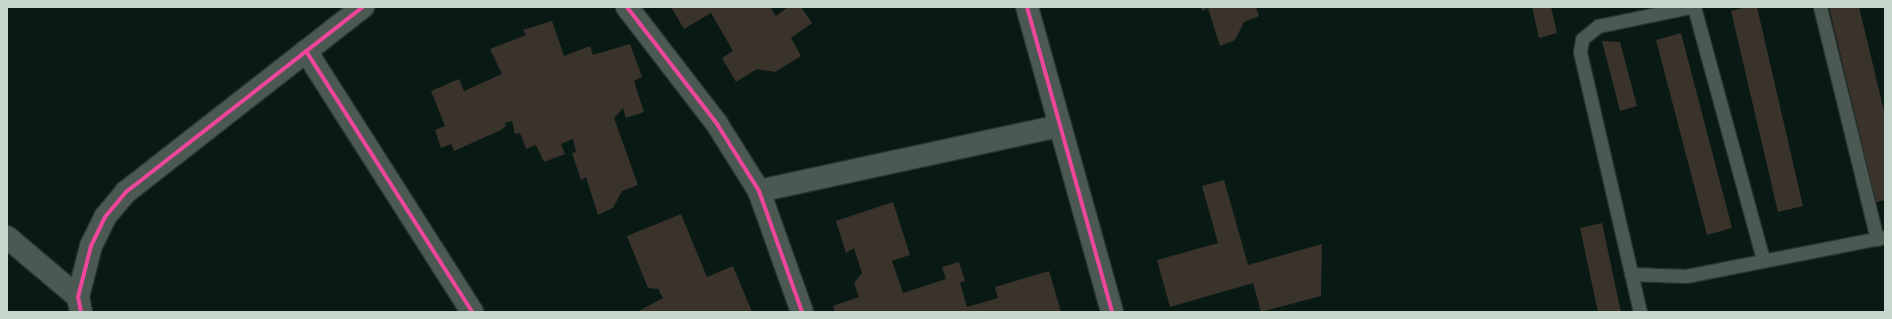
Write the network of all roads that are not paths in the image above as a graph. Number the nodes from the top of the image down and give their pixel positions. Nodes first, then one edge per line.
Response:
1 (363, 7) edge
2 (626, 7) edge
3 (1027, 7) edge
4 (1690, 7) edge
5 (1694, 7) edge
6 (1820, 7) edge
7 (306, 51) junction
8 (1060, 126) junction
9 (758, 191) junction
10 (7, 237) edge
11 (1881, 238) edge
12 (1763, 260) junction
13 (1631, 274) junction
14 (79, 304) edge
15 (472, 312) edge
16 (802, 312) edge
17 (1112, 312) edge
18 (1640, 312) edge

1 - 7 street
2 - 9 street
3 - 8 street
4 - 13 lane
5 - 12 lane
6 - 11 lane
7 - 14 street
7 - 15 street
8 - 9 street
8 - 17 street
9 - 16 street
10 - 14 street
11 - 12 lane
12 - 13 lane
13 - 18 lane

